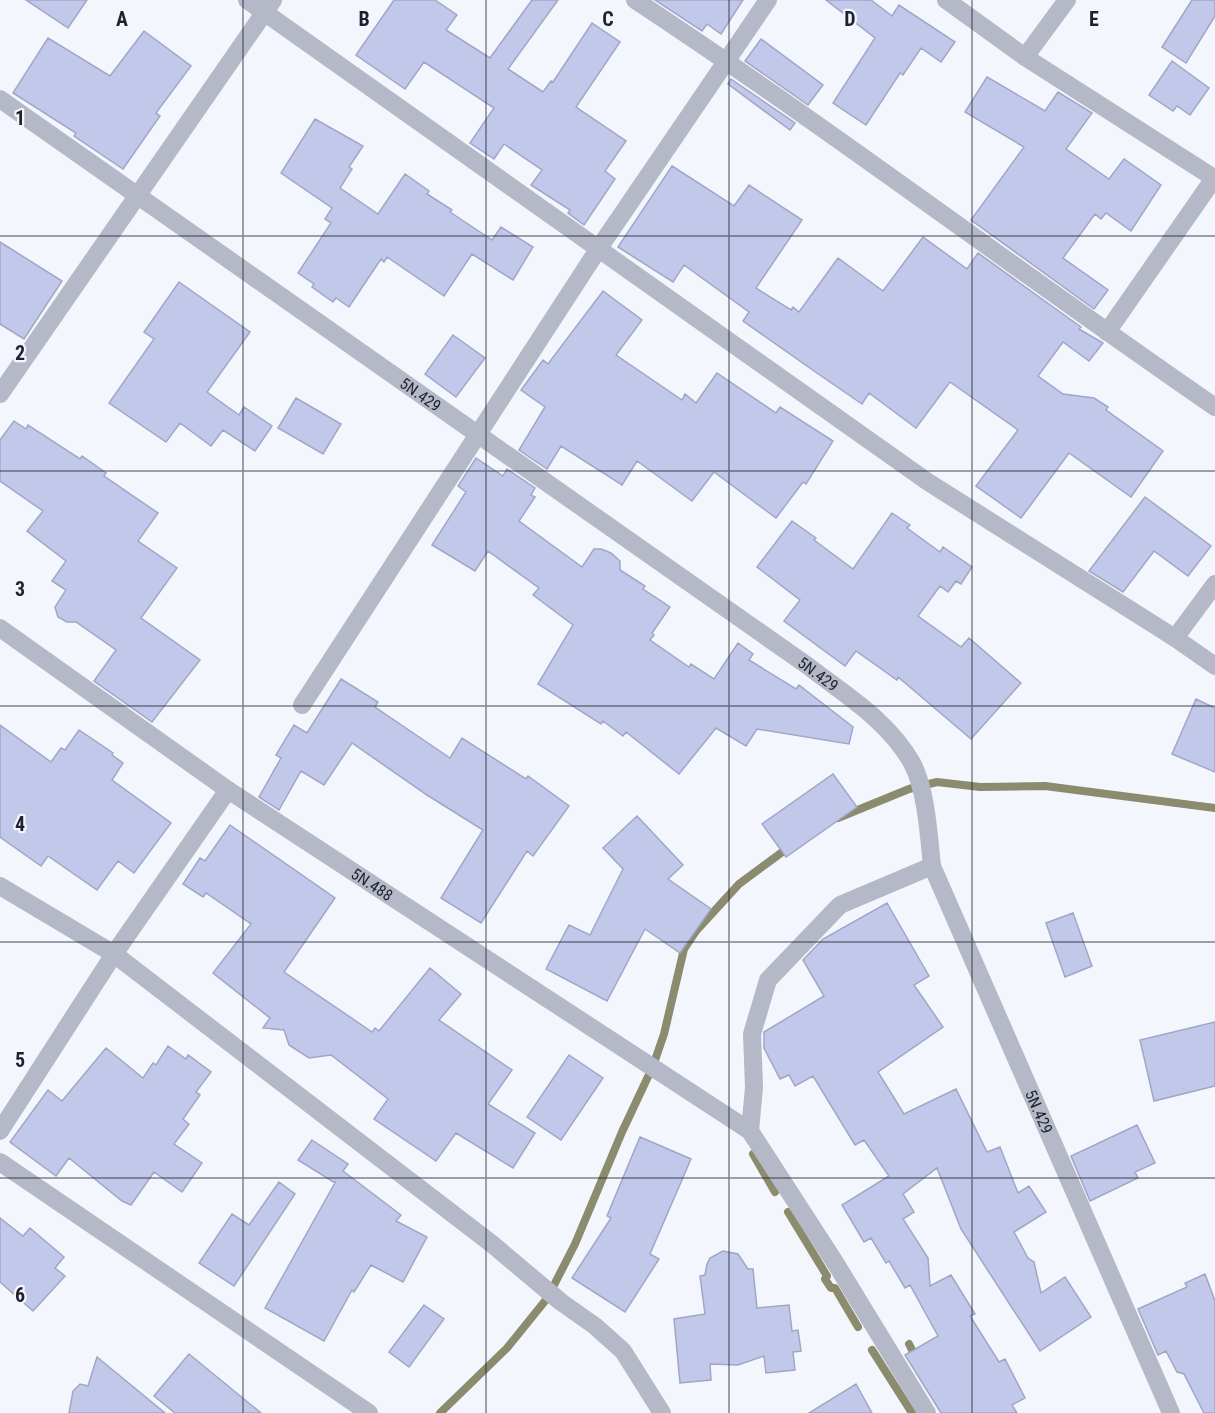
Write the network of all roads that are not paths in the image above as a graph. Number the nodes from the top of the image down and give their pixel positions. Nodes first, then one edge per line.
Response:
1 (247, 0) edge
2 (635, 0) edge
3 (768, 0) edge
4 (946, 0) edge
5 (1067, 0) edge
6 (269, 6) edge
7 (1025, 57) junction
8 (728, 61) junction
9 (0, 99) edge
10 (1215, 177) edge
11 (137, 196) junction
12 (599, 248) junction
13 (1107, 332) junction
14 (0, 394) edge
15 (1215, 406) edge
16 (477, 436) junction
17 (1215, 584) edge
18 (0, 628) edge
19 (1175, 638) junction
20 (1215, 666) edge
21 (302, 705) dead end
22 (228, 790) junction
23 (932, 866) junction
24 (0, 886) edge
25 (114, 954) junction
26 (0, 1131) edge
27 (750, 1131) junction
28 (0, 1162) edge
29 (369, 1413) edge
30 (662, 1413) edge
31 (927, 1413) edge
32 (1172, 1413) edge

1 - 6 street
2 - 8 street
3 - 8 street
4 - 7 street
5 - 7 street
6 - 11 street
6 - 12 street
7 - 10 street
8 - 12 street
8 - 13 street
9 - 11 street, 5N.429
10 - 13 street
11 - 14 street
11 - 16 street, 5N.429
12 - 16 street
12 - 19 street
13 - 15 street
16 - 21 street
16 - 23 street, 5N.429
17 - 19 street
18 - 22 street, 5N.488
19 - 20 street
22 - 25 street
22 - 27 street, 5N.488
23 - 27 street
23 - 32 street, 5N.429
24 - 25 street
25 - 26 street
25 - 30 street
27 - 31 street
28 - 29 street

